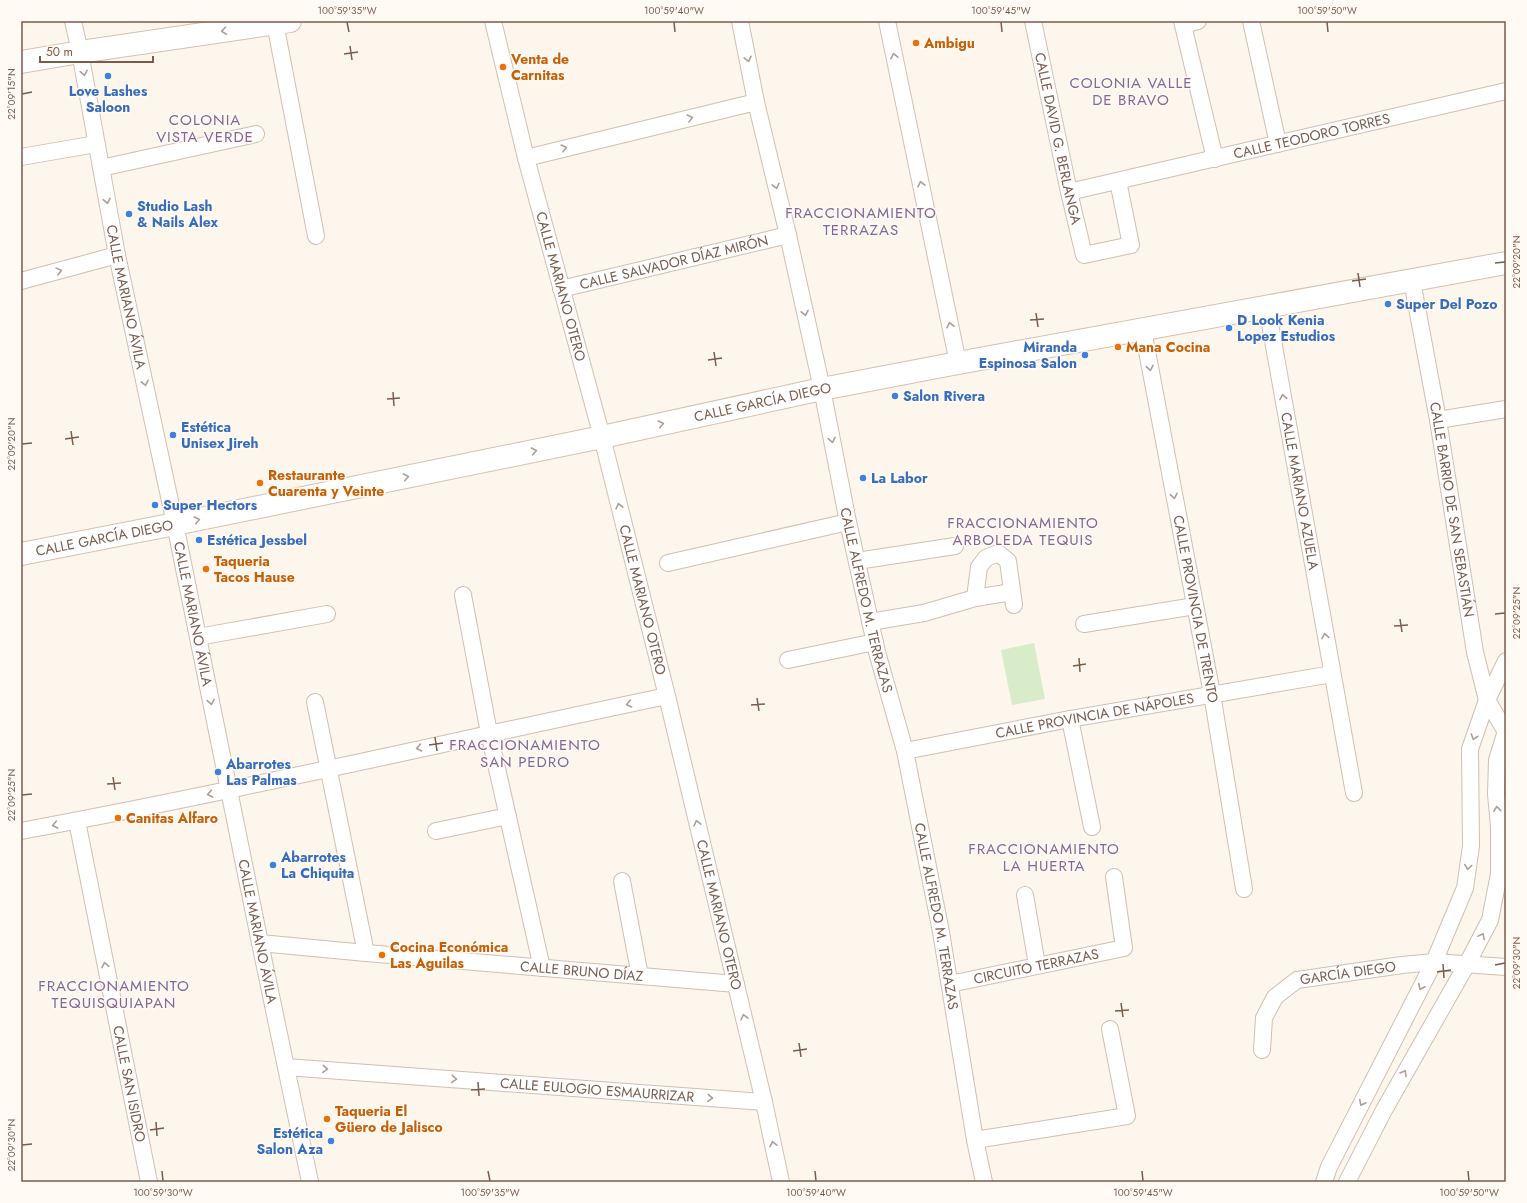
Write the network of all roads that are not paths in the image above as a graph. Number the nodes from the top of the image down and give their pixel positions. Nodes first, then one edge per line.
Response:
1 (73, 21) edge
2 (493, 21) edge
3 (740, 21) edge
4 (887, 21) edge
5 (1033, 21) edge
6 (1251, 21) edge
7 (283, 22) edge
8 (1188, 22) edge
9 (80, 52) junction
10 (21, 62) edge
11 (1506, 92) edge
12 (756, 102) junction
13 (256, 134) dead end
14 (96, 144) junction
15 (1278, 144) junction
16 (21, 157) edge
17 (526, 158) junction
18 (1216, 159) junction
19 (101, 168) junction
20 (1118, 181) junction
21 (1069, 192) junction
22 (788, 235) junction
23 (316, 236) dead end
24 (117, 255) junction
25 (1506, 264) edge
26 (21, 281) edge
27 (1412, 281) junction
28 (561, 289) junction
29 (1267, 307) junction
30 (1143, 330) junction
31 (958, 363) junction
32 (822, 389) junction
33 (1506, 409) edge
34 (1438, 420) junction
35 (602, 437) junction
36 (848, 522) junction
37 (175, 524) junction
38 (955, 546) dead end
39 (21, 554) edge
40 (857, 561) junction
41 (668, 563) dead end
42 (463, 595) dead end
43 (975, 598) junction
44 (1195, 606) junction
45 (326, 614) dead end
46 (870, 622) junction
47 (1084, 624) dead end
48 (198, 637) junction
49 (875, 642) junction
50 (788, 660) dead end
51 (1506, 661) edge
52 (1332, 674) junction
53 (1212, 694) junction
54 (667, 696) junction
55 (1487, 700) junction
56 (315, 702) dead end
57 (1070, 719) junction
58 (1506, 732) edge
59 (489, 733) junction
60 (905, 751) junction
61 (328, 768) junction
62 (229, 790) junction
63 (1354, 793) dead end
64 (508, 816) junction
65 (76, 821) junction
66 (1092, 827) dead end
67 (21, 831) edge
68 (436, 831) dead end
69 (1114, 876) dead end
70 (622, 881) dead end
71 (1244, 889) dead end
72 (1025, 895) dead end
73 (260, 943) junction
74 (366, 953) junction
75 (1434, 962) junction
76 (1467, 964) junction
77 (1037, 965) junction
78 (1506, 967) edge
79 (542, 968) junction
80 (640, 976) junction
81 (736, 984) junction
82 (950, 984) junction
83 (1110, 1029) dead end
84 (1262, 1050) dead end
85 (286, 1066) junction
86 (764, 1102) junction
87 (976, 1140) junction
88 (149, 1182) edge
89 (310, 1182) edge
90 (781, 1182) edge
91 (984, 1182) edge
92 (1324, 1182) edge
93 (1347, 1182) edge

1 - 9 street, CALLE MARIANO ÁVILA
2 - 17 street, CALLE MARIANO OTERO
3 -> 12 street, CALLE ALFREDO M. TERRAZAS
31 -> 4 street
5 - 21 street, CALLE DAVID G. BERLANGA
6 - 15 street
7 -> 9 street
7 - 23 street
8 - 18 street
9 - 10 street
9 -> 14 street, CALLE MARIANO ÁVILA
11 - 15 street, CALLE TEODORO TORRES
17 -> 12 street
12 -> 22 street, CALLE ALFREDO M. TERRAZAS
13 - 19 street
14 - 16 street
14 - 19 street, CALLE MARIANO ÁVILA
15 - 18 street, CALLE TEODORO TORRES
17 - 28 street, CALLE MARIANO OTERO
18 - 20 street, CALLE TEODORO TORRES
19 -> 24 street, CALLE MARIANO ÁVILA
20 - 21 street, CALLE TEODORO TORRES
20 - 21 street, CALLE DAVID G. BERLANGA
22 - 28 street, CALLE SALVADOR DÍAZ MIRÓN
22 -> 32 street, CALLE ALFREDO M. TERRAZAS
26 -> 24 street
24 -> 37 street, CALLE MARIANO ÁVILA
25 - 27 street, CALLE GARCÍA DIEGO
27 - 29 street, CALLE GARCÍA DIEGO
27 - 34 street, CALLE BARRIO DE SAN SEBASTIÁN
28 - 35 street, CALLE MARIANO OTERO
29 - 30 street, CALLE GARCÍA DIEGO
52 -> 29 street, CALLE MARIANO AZUELA
30 - 31 street, CALLE GARCÍA DIEGO
30 -> 44 street, CALLE PROVINCIA DE TRENTO
31 - 32 street, CALLE GARCÍA DIEGO
35 -> 32 street, CALLE GARCÍA DIEGO
32 -> 36 street, CALLE ALFREDO M. TERRAZAS
33 - 34 street
34 - 55 street, CALLE BARRIO DE SAN SEBASTIÁN
37 -> 35 street, CALLE GARCÍA DIEGO
54 -> 35 street, CALLE MARIANO OTERO
36 - 40 street, CALLE ALFREDO M. TERRAZAS
36 - 41 street
37 - 39 street, CALLE GARCÍA DIEGO
37 - 48 street, CALLE MARIANO ÁVILA
38 - 40 street
40 - 46 street, CALLE ALFREDO M. TERRAZAS
42 - 59 street
43 - 43 street
43 - 46 street
44 - 47 street
44 - 53 street, CALLE PROVINCIA DE TRENTO
45 - 48 street
46 - 49 street, CALLE ALFREDO M. TERRAZAS
48 -> 62 street, CALLE MARIANO ÁVILA
49 - 50 street
49 - 60 street, CALLE ALFREDO M. TERRAZAS
51 - 55 street
52 - 53 street, CALLE PROVINCIA DE NÁPOLES
52 - 63 street, CALLE MARIANO AZUELA
53 - 57 street, CALLE PROVINCIA DE NÁPOLES
53 - 71 street, CALLE PROVINCIA DE TRENTO
54 -> 59 street
81 -> 54 street, CALLE MARIANO OTERO
55 - 58 street, CALLE BARRIO DE SAN SEBASTIÁN
55 -> 75 street
56 - 61 street
57 - 60 street, CALLE PROVINCIA DE NÁPOLES
57 - 66 street
76 -> 58 street
59 -> 61 street
59 - 64 street
60 - 82 street, CALLE ALFREDO M. TERRAZAS
61 - 62 street
61 - 74 street
62 -> 65 street
62 - 73 street, CALLE MARIANO ÁVILA
64 - 68 street
64 - 79 street
65 -> 67 street
88 -> 65 street, CALLE SAN ISIDRO
69 - 77 street, CIRCUITO TERRAZAS
70 - 80 street
72 - 77 street
73 - 74 street, CALLE BRUNO DÍAZ
73 - 85 street, CALLE MARIANO ÁVILA
74 - 79 street, CALLE BRUNO DÍAZ
75 - 76 street, GARCÍA DIEGO
75 - 84 street, GARCÍA DIEGO
75 -> 92 street
76 - 78 street, GARCÍA DIEGO
93 -> 76 street
77 - 82 street, CIRCUITO TERRAZAS
79 - 80 street, CALLE BRUNO DÍAZ
80 - 81 street, CALLE BRUNO DÍAZ
86 -> 81 street, CALLE MARIANO OTERO
82 - 87 street, CALLE ALFREDO M. TERRAZAS
83 - 87 street
85 -> 86 street, CALLE EULOGIO ESMAURRIZAR
85 - 89 street, CALLE MARIANO ÁVILA
90 -> 86 street, CALLE MARIANO OTERO
87 - 91 street, CALLE ALFREDO M. TERRAZAS

